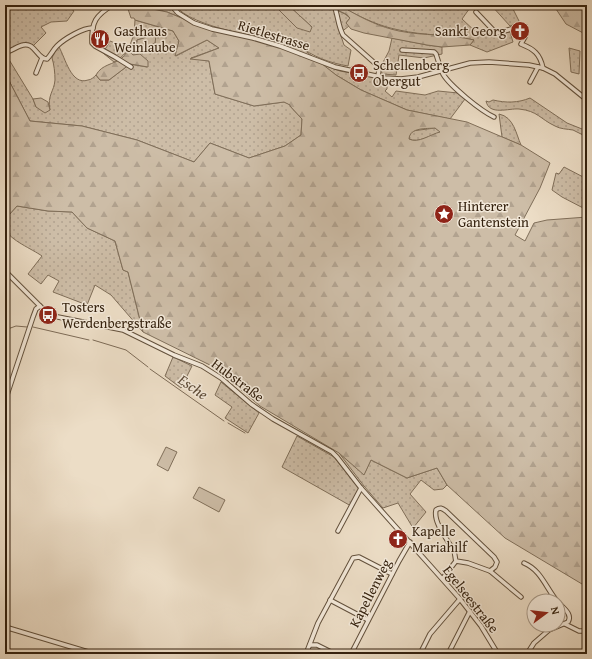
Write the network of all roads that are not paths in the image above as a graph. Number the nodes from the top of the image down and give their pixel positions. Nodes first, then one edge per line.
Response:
1 (113, 5) edge
2 (171, 5) edge
3 (334, 5) edge
4 (476, 12) dead end
5 (93, 28) junction
6 (402, 50) dead end
7 (7, 52) dead end
8 (42, 58) junction
9 (131, 67) dead end
10 (538, 67) junction
11 (543, 68) junction
12 (442, 71) junction
13 (36, 73) dead end
14 (378, 76) junction
15 (530, 82) dead end
16 (587, 100) edge
17 (494, 117) dead end
18 (5, 270) edge
19 (40, 306) junction
20 (5, 402) edge
21 (361, 488) junction
22 (338, 531) dead end
23 (410, 542) junction
24 (456, 561) junction
25 (524, 563) dead end
26 (490, 571) junction
27 (392, 574) junction
28 (443, 578) junction
29 (551, 593) edge
30 (521, 597) dead end
31 (460, 599) junction
32 (330, 600) junction
33 (566, 610) edge
34 (470, 611) junction
35 (368, 620) junction
36 (566, 623) edge
37 (566, 624) edge
38 (5, 627) edge
39 (587, 632) edge
40 (546, 633) edge
41 (310, 645) junction
42 (95, 654) edge
43 (306, 654) edge
44 (335, 654) edge
45 (351, 654) edge
46 (420, 654) edge
47 (448, 654) edge
48 (498, 654) edge
49 (527, 654) edge

1 - 5 street
2 - 14 street, Rietlestrasse
3 - 14 street
4 - 11 street
5 - 8 street
5 - 9 street
6 - 12 street
7 - 8 street
8 - 13 street
10 - 11 street, Rietlestrasse
10 - 12 street, Rietlestrasse
10 - 15 street
11 - 16 street, Rietlestrasse
12 - 14 street, Rietlestrasse
12 - 17 street
18 - 19 street, Hubstraße
19 - 20 street
19 - 21 street, Hubstraße
21 - 22 street
21 - 23 street, Egelseestraße
23 - 27 street, Kapellenweg
23 - 28 street, Egelseestraße
24 - 26 street
24 - 26 street
24 - 28 street
25 - 29 street
26 - 30 street
27 - 32 street
27 - 35 street, Kapellenweg
28 - 31 street, Egelseestraße
31 - 34 street, Egelseestraße
31 - 46 street
32 - 35 street
32 - 41 street
33 - 36 street
34 - 47 street
34 - 48 street, Egelseestraße
35 - 45 street, Kapellenweg
37 - 39 street
38 - 42 street
40 - 49 street
41 - 43 street
41 - 44 street

